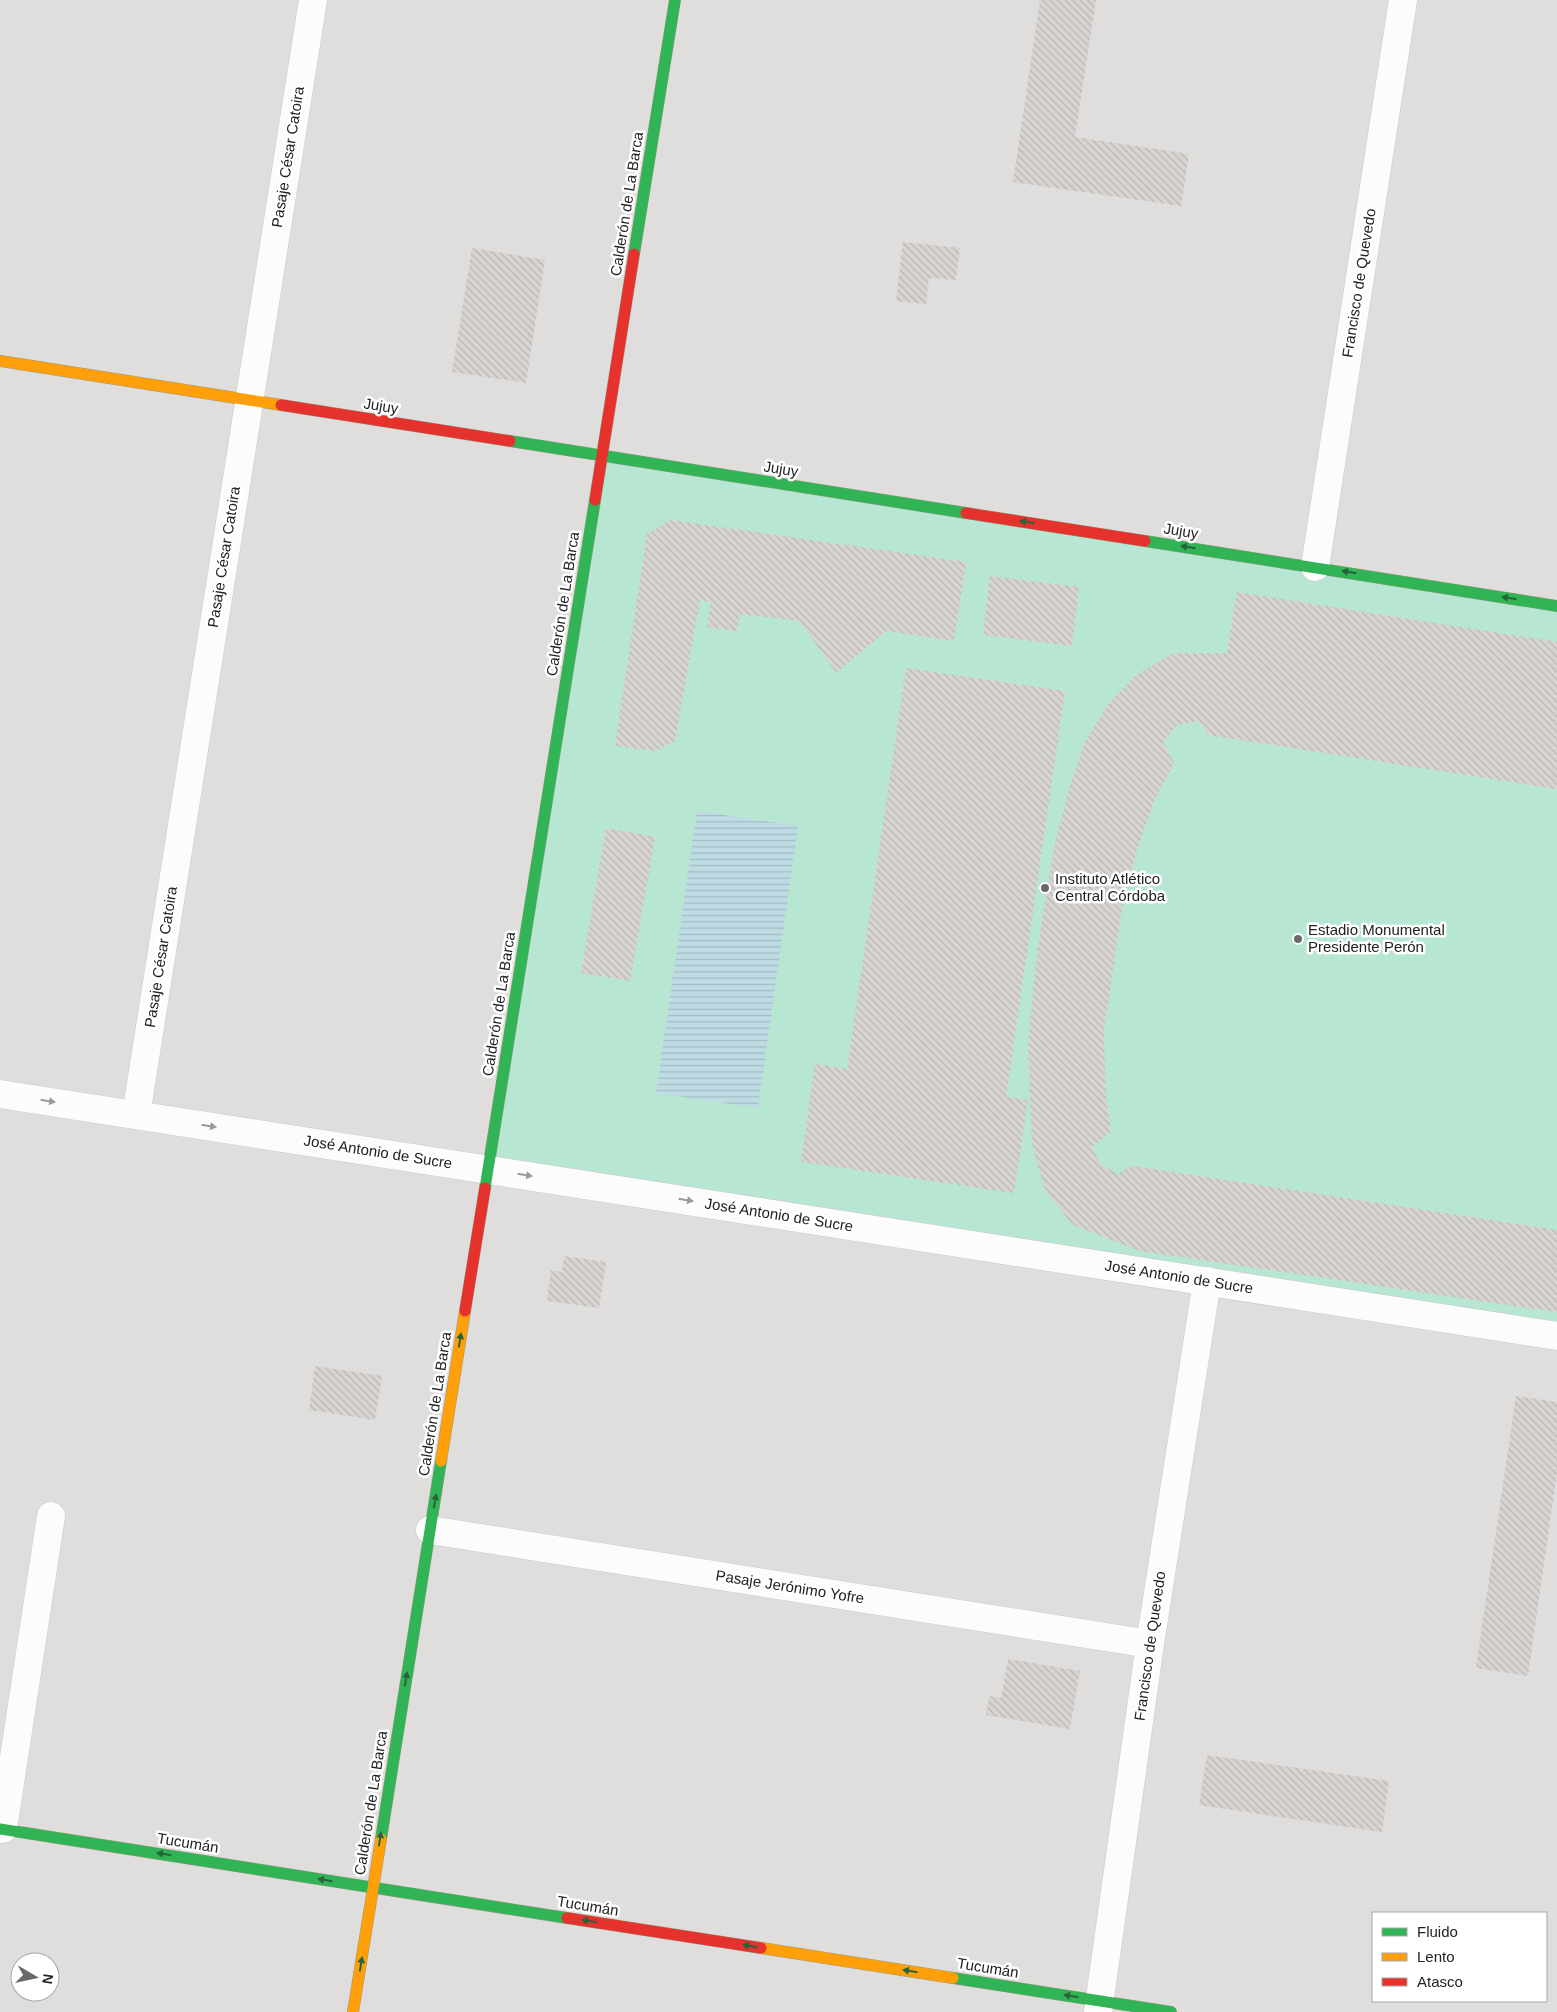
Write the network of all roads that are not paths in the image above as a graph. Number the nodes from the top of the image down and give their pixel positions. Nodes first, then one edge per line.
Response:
1 (313, 0) edge
2 (675, 0) edge
3 (1403, 0) edge
4 (0, 361) edge
5 (249, 400) junction
6 (602, 456) junction
7 (1315, 567) junction
8 (1557, 606) edge
9 (0, 1094) edge
10 (136, 1115) junction
11 (488, 1169) junction
12 (1207, 1281) junction
13 (1557, 1336) edge
14 (51, 1516) dead end
15 (430, 1530) junction
16 (1150, 1644) junction
17 (2, 1829) edge
18 (373, 1887) junction
19 (1099, 2006) edge
20 (353, 2012) edge
21 (1171, 2012) edge

1 - 5 street, Pasaje César Catoira
2 - 6 street, Calderón de La Barca
3 - 7 street, Francisco de Quevedo
4 - 5 street, Jujuy
5 - 6 street, Jujuy
5 - 10 street, Pasaje César Catoira
7 -> 6 street, Jujuy
6 - 11 street, Calderón de La Barca
8 -> 7 street, Jujuy
9 -> 10 street, José Antonio de Sucre
10 -> 11 street, José Antonio de Sucre
11 -> 12 street, José Antonio de Sucre
15 -> 11 street, Calderón de La Barca
12 - 13 street, José Antonio de Sucre
12 - 16 street, Francisco de Quevedo
14 - 17 street
15 - 16 street, Pasaje Jerónimo Yofre
18 -> 15 street, Calderón de La Barca
16 - 19 street, Francisco de Quevedo
18 -> 17 street, Tucumán
19 -> 18 street, Tucumán
20 -> 18 street, Calderón de La Barca
19 - 21 street, Tucumán

